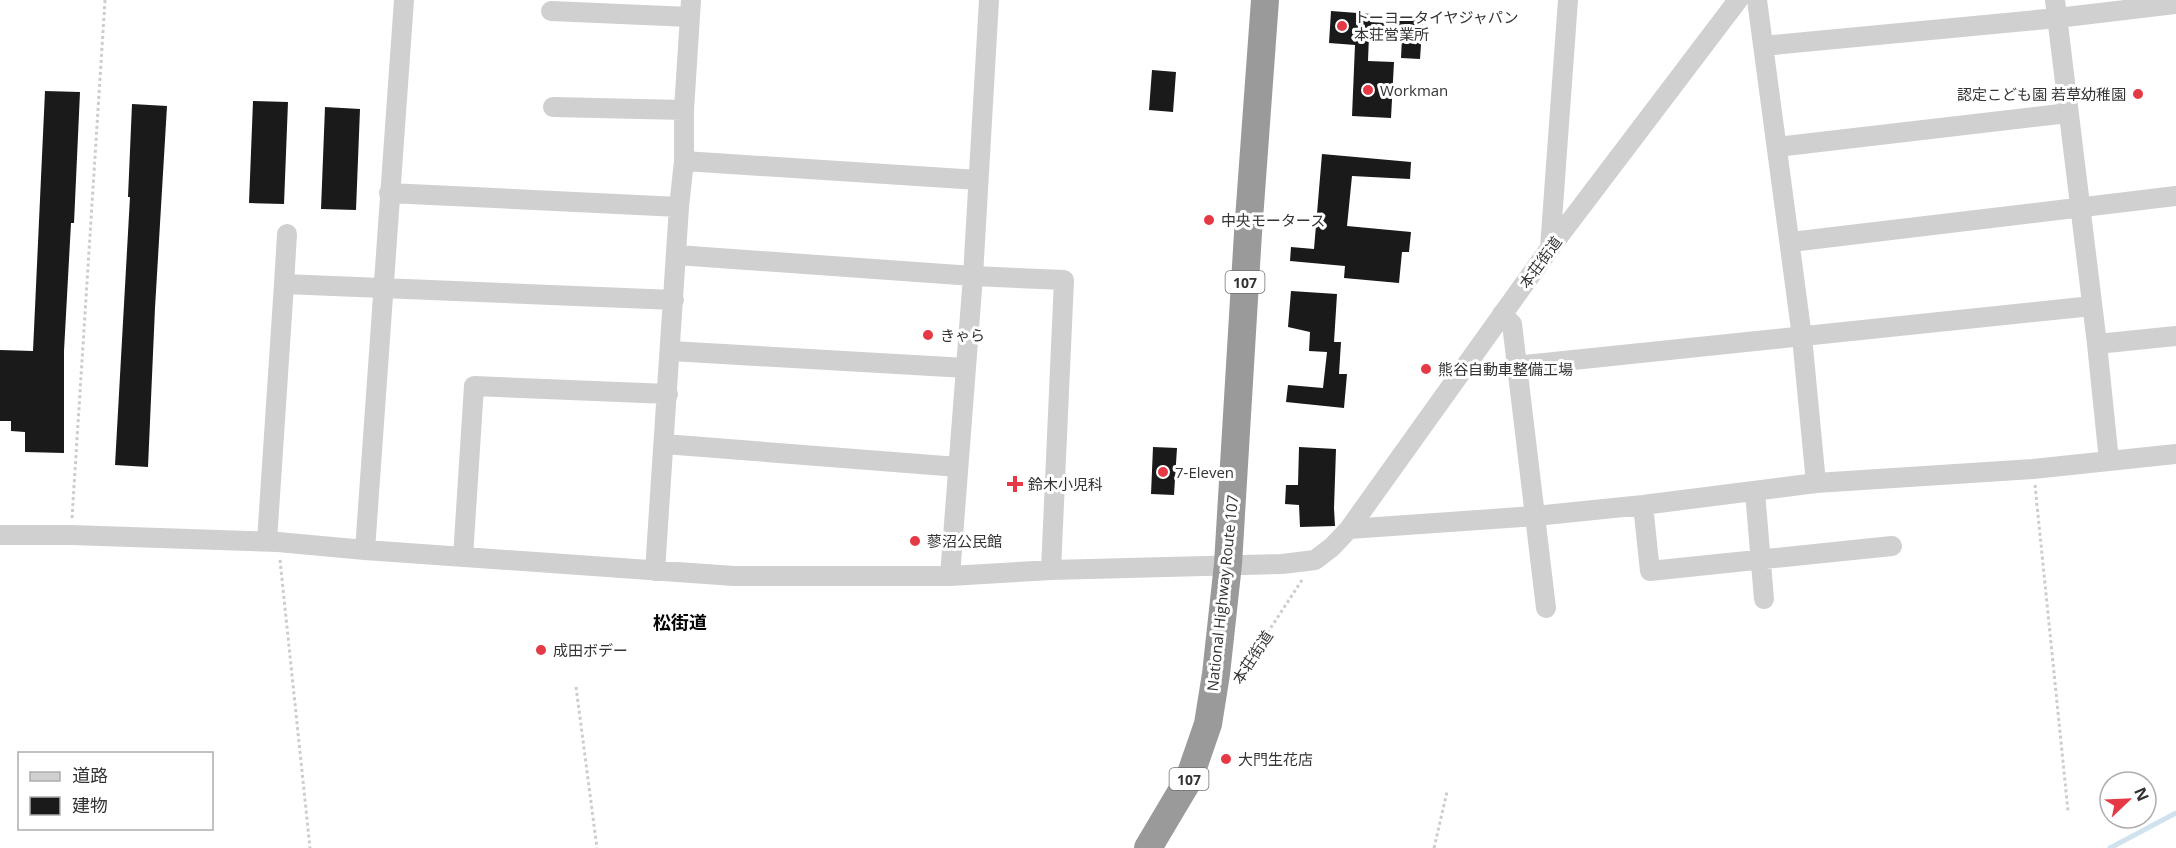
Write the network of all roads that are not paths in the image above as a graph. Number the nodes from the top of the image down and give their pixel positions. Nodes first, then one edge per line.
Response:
1 (404, 0) edge
2 (989, 0) edge
3 (1265, 0) edge
4 (1568, 0) edge
5 (1738, 0) edge
6 (1757, 0) edge
7 (2176, 4) edge
8 (691, 9) edge
9 (2056, 9) edge
10 (551, 11) dead end
11 (1763, 46) junction
12 (553, 106) dead end
13 (684, 110) junction
14 (2068, 113) junction
15 (1777, 147) junction
16 (684, 161) junction
17 (978, 180) junction
18 (389, 193) junction
19 (2176, 196) edge
20 (2079, 206) junction
21 (679, 207) junction
22 (286, 234) dead end
23 (1791, 242) junction
24 (1550, 248) junction
25 (677, 255) junction
26 (973, 276) junction
27 (284, 284) junction
28 (383, 287) junction
29 (674, 300) junction
30 (2092, 306) junction
31 (1502, 314) junction
32 (2176, 336) edge
33 (1802, 337) junction
34 (2097, 344) junction
35 (671, 351) junction
36 (1516, 366) junction
37 (966, 368) junction
38 (668, 394) junction
39 (664, 444) junction
40 (2176, 454) edge
41 (2109, 461) junction
42 (958, 467) junction
43 (1816, 483) junction
44 (1755, 492) junction
45 (1643, 505) junction
46 (1535, 516) junction
47 (1349, 529) junction
48 (0, 535) edge
49 (273, 542) junction
50 (1892, 546) dead end
51 (365, 550) junction
52 (463, 557) junction
53 (1760, 559) junction
54 (1228, 564) junction
55 (1051, 570) junction
56 (656, 571) junction
57 (950, 576) junction
58 (1764, 598) dead end
59 (1546, 608) dead end
60 (1148, 848) edge

1 - 18 street
2 - 17 street
3 - 54 highway, National Highway Route 107 / 107
4 - 24 street
5 - 24 street, 本荘街道
6 - 11 street
7 - 9 street
8 - 10 street
8 - 13 street
9 - 11 street
9 - 14 street
11 - 15 street
12 - 13 street
13 - 16 street
14 - 15 street
14 - 20 street
15 - 23 street
16 - 17 street
16 - 21 street
17 - 26 street
18 - 21 street
18 - 28 street
19 - 20 street
20 - 23 street
20 - 30 street
21 - 25 street
22 - 27 street
23 - 33 street
24 - 31 street, 本荘街道
25 - 26 street
25 - 29 street
26 - 37 street
26 - 55 street
27 - 28 street
27 - 49 street
28 - 29 street
28 - 51 street
29 - 35 street
30 - 33 street
30 - 34 street
31 - 36 street
31 - 47 street, 本荘街道
32 - 34 street
33 - 36 street
33 - 43 street
34 - 41 street
35 - 37 street
35 - 38 street
36 - 46 street
37 - 42 street
38 - 39 street
38 - 52 street
39 - 42 street
39 - 56 street
40 - 41 street
41 - 43 street
42 - 57 street
43 - 44 street
44 - 45 street
44 - 53 street
45 - 46 street
45 - 53 street
46 - 47 street
46 - 59 street
47 - 54 street, 本荘街道
48 - 49 street
49 - 51 street
50 - 53 street
51 - 52 street
52 - 56 street
53 - 58 street
54 - 55 street
54 - 60 highway, National Highway Route 107 / 107
55 - 57 street
56 - 57 street

